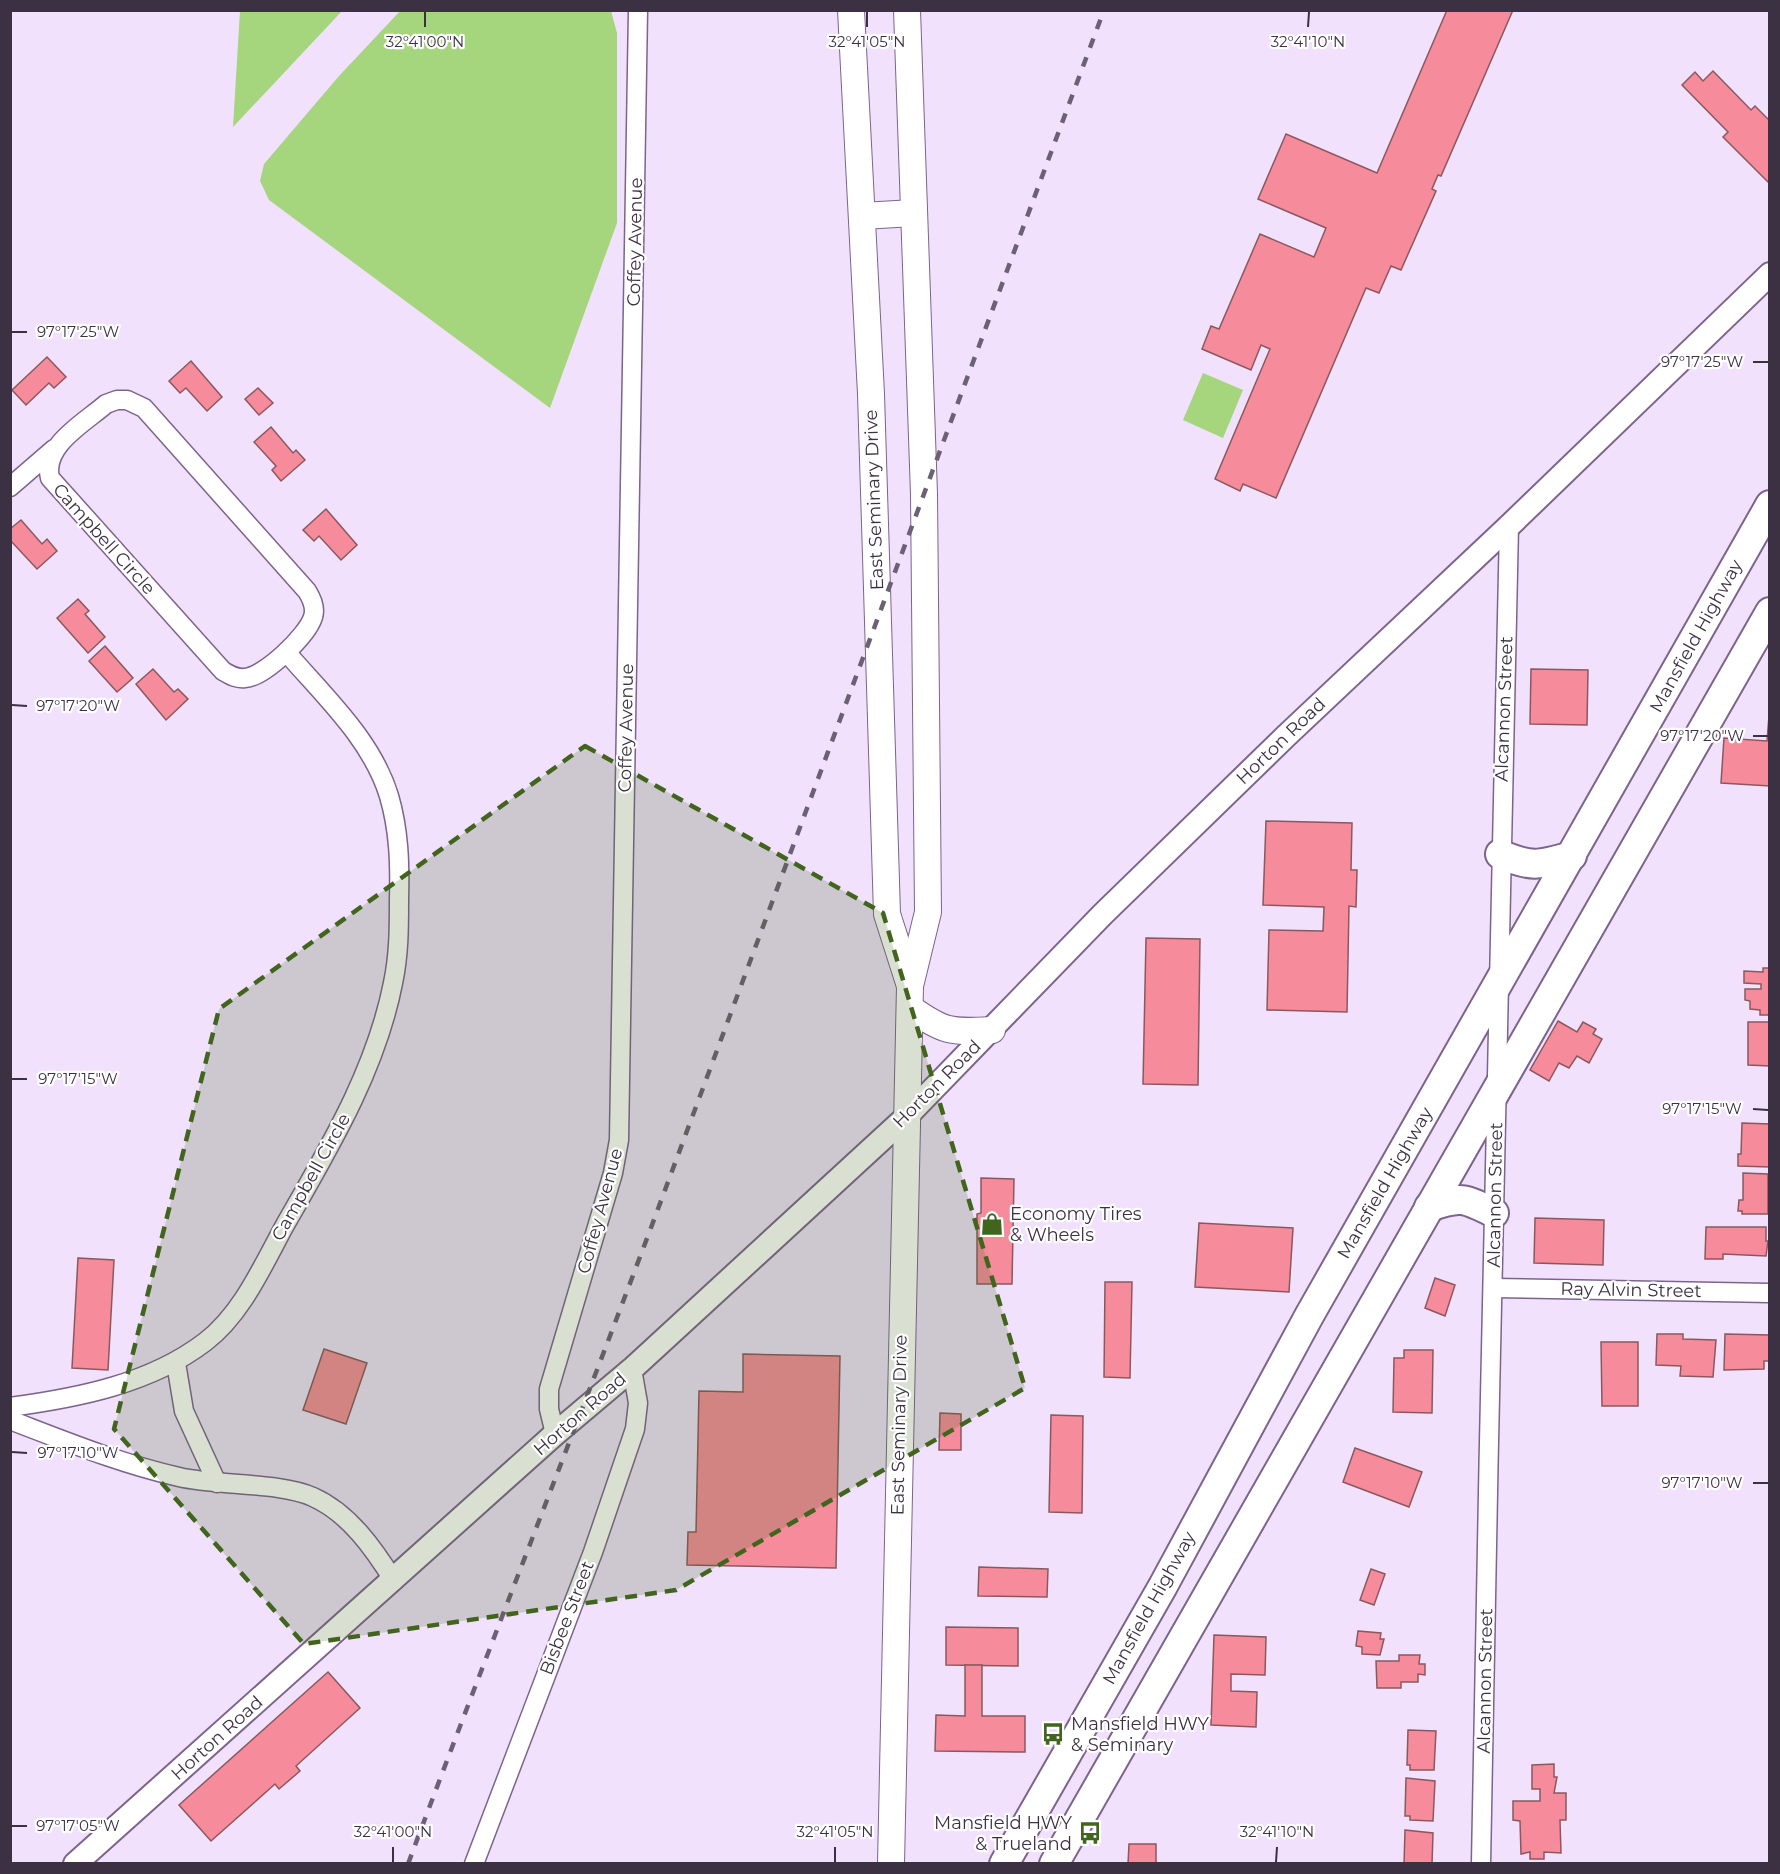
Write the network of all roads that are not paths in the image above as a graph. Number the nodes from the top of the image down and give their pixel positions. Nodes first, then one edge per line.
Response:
1 (638, 10) edge
2 (851, 10) edge
3 (907, 10) edge
4 (914, 213) junction
5 (862, 216) junction
6 (1770, 274) edge
7 (57, 446) junction
8 (10, 487) edge
9 (1770, 505) edge
10 (1509, 526) junction
11 (1770, 612) edge
12 (287, 653) junction
13 (1500, 854) junction
14 (1572, 856) junction
15 (1499, 980) junction
16 (910, 997) junction
17 (992, 1030) junction
18 (1497, 1090) junction
19 (905, 1118) junction
20 (1429, 1207) junction
21 (1494, 1213) junction
22 (1493, 1288) junction
23 (1770, 1293) edge
24 (176, 1362) junction
25 (632, 1369) junction
26 (10, 1407) edge
27 (10, 1420) edge
28 (555, 1434) junction
29 (217, 1483) junction
30 (394, 1581) junction
31 (75, 1863) edge
32 (474, 1863) edge
33 (891, 1863) edge
34 (1004, 1863) edge
35 (1054, 1863) edge
36 (1481, 1863) edge

1 - 28 street, Coffey Avenue
2 - 5 main road, East Seminary Drive
3 - 4 main road, East Seminary Drive
4 - 5 main road
4 - 16 main road, East Seminary Drive
5 - 16 main road, East Seminary Drive
6 - 10 street, Horton Road
7 - 8 street
7 - 12 street, Campbell Circle
7 - 12 street, Campbell Circle
9 - 14 main road, Mansfield Highway
10 - 13 street, Alcannon Street
10 - 17 street, Horton Road
11 - 18 main road
12 - 24 street, Campbell Circle
13 - 14 main road
13 - 15 street, Alcannon Street
14 - 15 main road, Mansfield Highway
15 - 18 street, Alcannon Street
15 - 34 main road, Mansfield Highway
16 - 17 main road
16 - 19 main road, East Seminary Drive
17 - 19 street, Horton Road
18 - 20 main road
18 - 21 street, Alcannon Street
19 - 25 street, Horton Road
19 - 33 main road, East Seminary Drive
20 - 21 main road
20 - 35 main road
21 - 22 street, Alcannon Street
22 - 23 street, Ray Alvin Street
22 - 36 street, Alcannon Street
24 - 26 street, Campbell Circle
24 - 29 street
25 - 28 street, Horton Road
25 - 32 street, Bisbee Street
27 - 29 street
28 - 30 street, Horton Road
29 - 30 street
30 - 31 street, Horton Road

